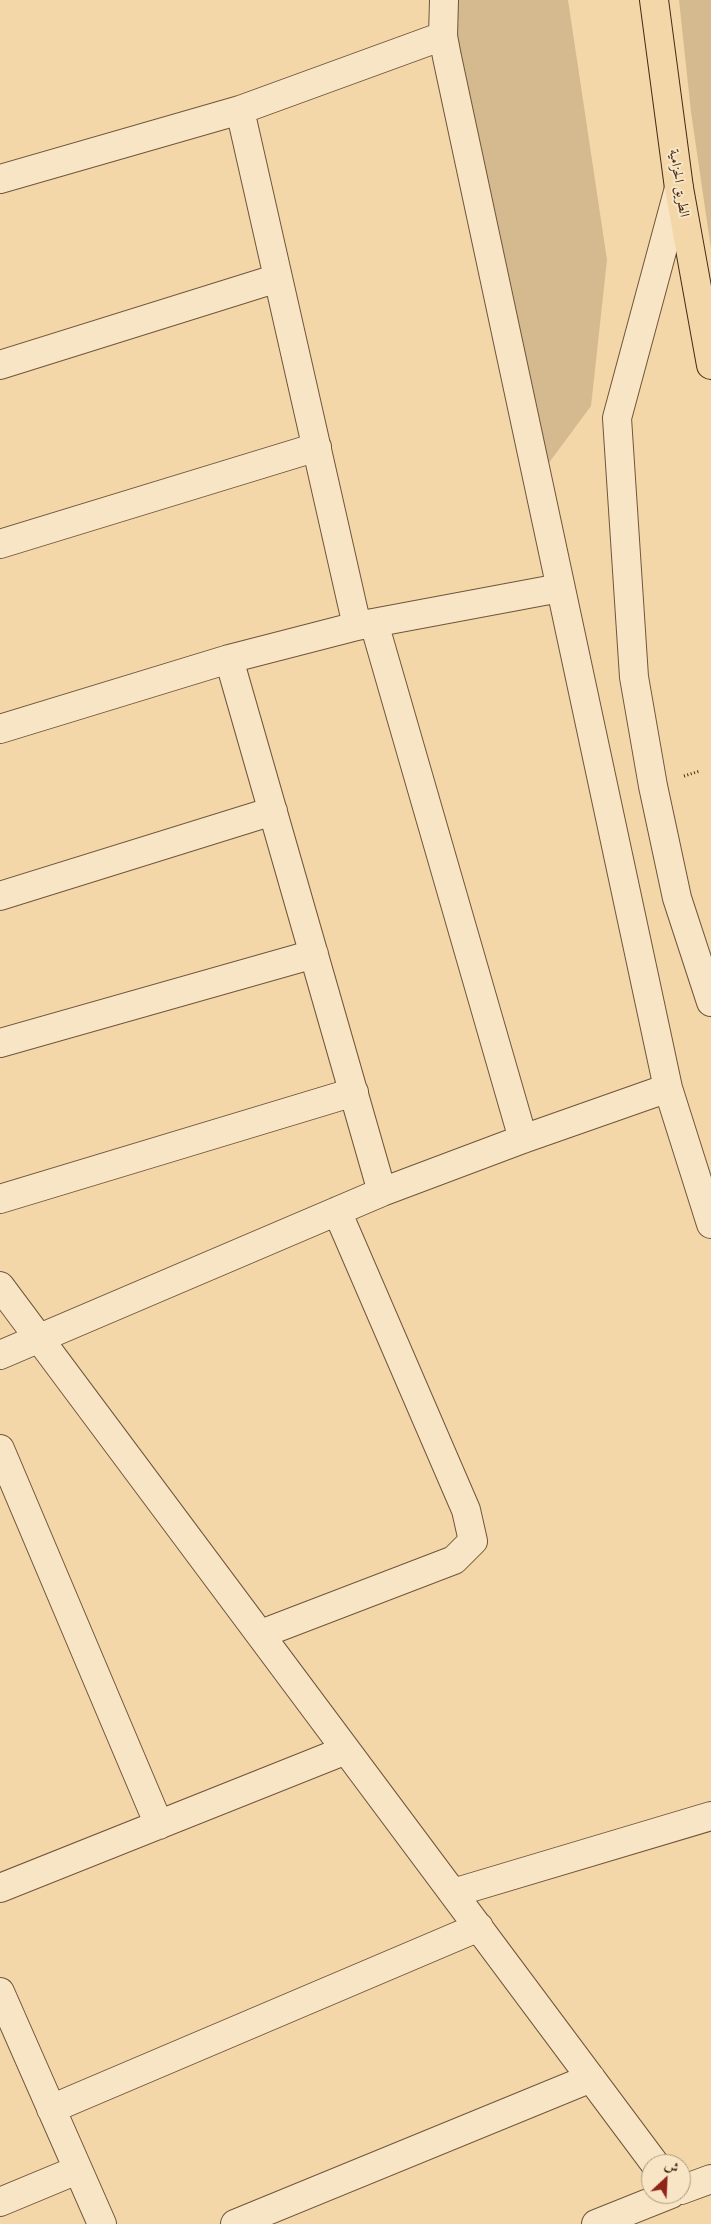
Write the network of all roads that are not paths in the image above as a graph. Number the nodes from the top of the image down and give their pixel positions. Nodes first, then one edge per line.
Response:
1 (444, 0) edge
2 (654, 0) edge
3 (443, 36) junction
4 (240, 110) junction
5 (0, 179) edge
6 (679, 188) junction
7 (278, 278) junction
8 (0, 365) edge
9 (711, 365) edge
10 (316, 447) junction
11 (0, 544) edge
12 (560, 588) junction
13 (366, 624) junction
14 (229, 659) junction
15 (0, 729) edge
16 (273, 811) junction
17 (0, 896) edge
18 (314, 954) junction
19 (711, 1002) edge
20 (0, 1043) edge
21 (668, 1088) junction
22 (354, 1092) junction
23 (523, 1139) junction
24 (382, 1192) junction
25 (0, 1199) edge
26 (337, 1211) junction
27 (711, 1224) edge
28 (0, 1286) edge
29 (39, 1337) junction
30 (0, 1355) edge
31 (0, 1449) edge
32 (261, 1634) junction
33 (346, 1750) junction
34 (711, 1816) edge
35 (159, 1825) junction
36 (0, 1888) edge
37 (454, 1893) junction
38 (479, 1927) junction
39 (0, 1992) edge
40 (591, 2078) junction
41 (51, 2109) junction
42 (648, 2154) edge
43 (77, 2170) junction
44 (711, 2179) edge
45 (691, 2186) edge
46 (0, 2202) edge
47 (646, 2204) edge
48 (102, 2224) edge
49 (235, 2224) edge
50 (596, 2224) edge

1 - 3 street
2 - 6 highway, الطريق الحزامية
3 - 4 street
3 - 12 street
4 - 5 street
4 - 7 street
6 - 9 highway, الطريق الحزامية
6 - 19 street
7 - 8 street
7 - 10 street
10 - 11 street
10 - 13 street
12 - 13 street
12 - 21 street
13 - 14 street
13 - 23 street
14 - 15 street
14 - 16 street
16 - 17 street
16 - 18 street
18 - 20 street
18 - 22 street
21 - 23 street
21 - 27 street
22 - 24 street
22 - 25 street
23 - 24 street
24 - 26 street
26 - 29 street
26 - 32 street
28 - 29 street
29 - 30 street
29 - 32 street
31 - 35 street
32 - 33 street
33 - 35 street
33 - 37 street
34 - 37 street
35 - 36 street
37 - 38 street
38 - 40 street
38 - 41 street
39 - 41 street
40 - 42 street
40 - 49 street
41 - 43 street
43 - 46 street
43 - 48 street
44 - 45 street
47 - 50 street

